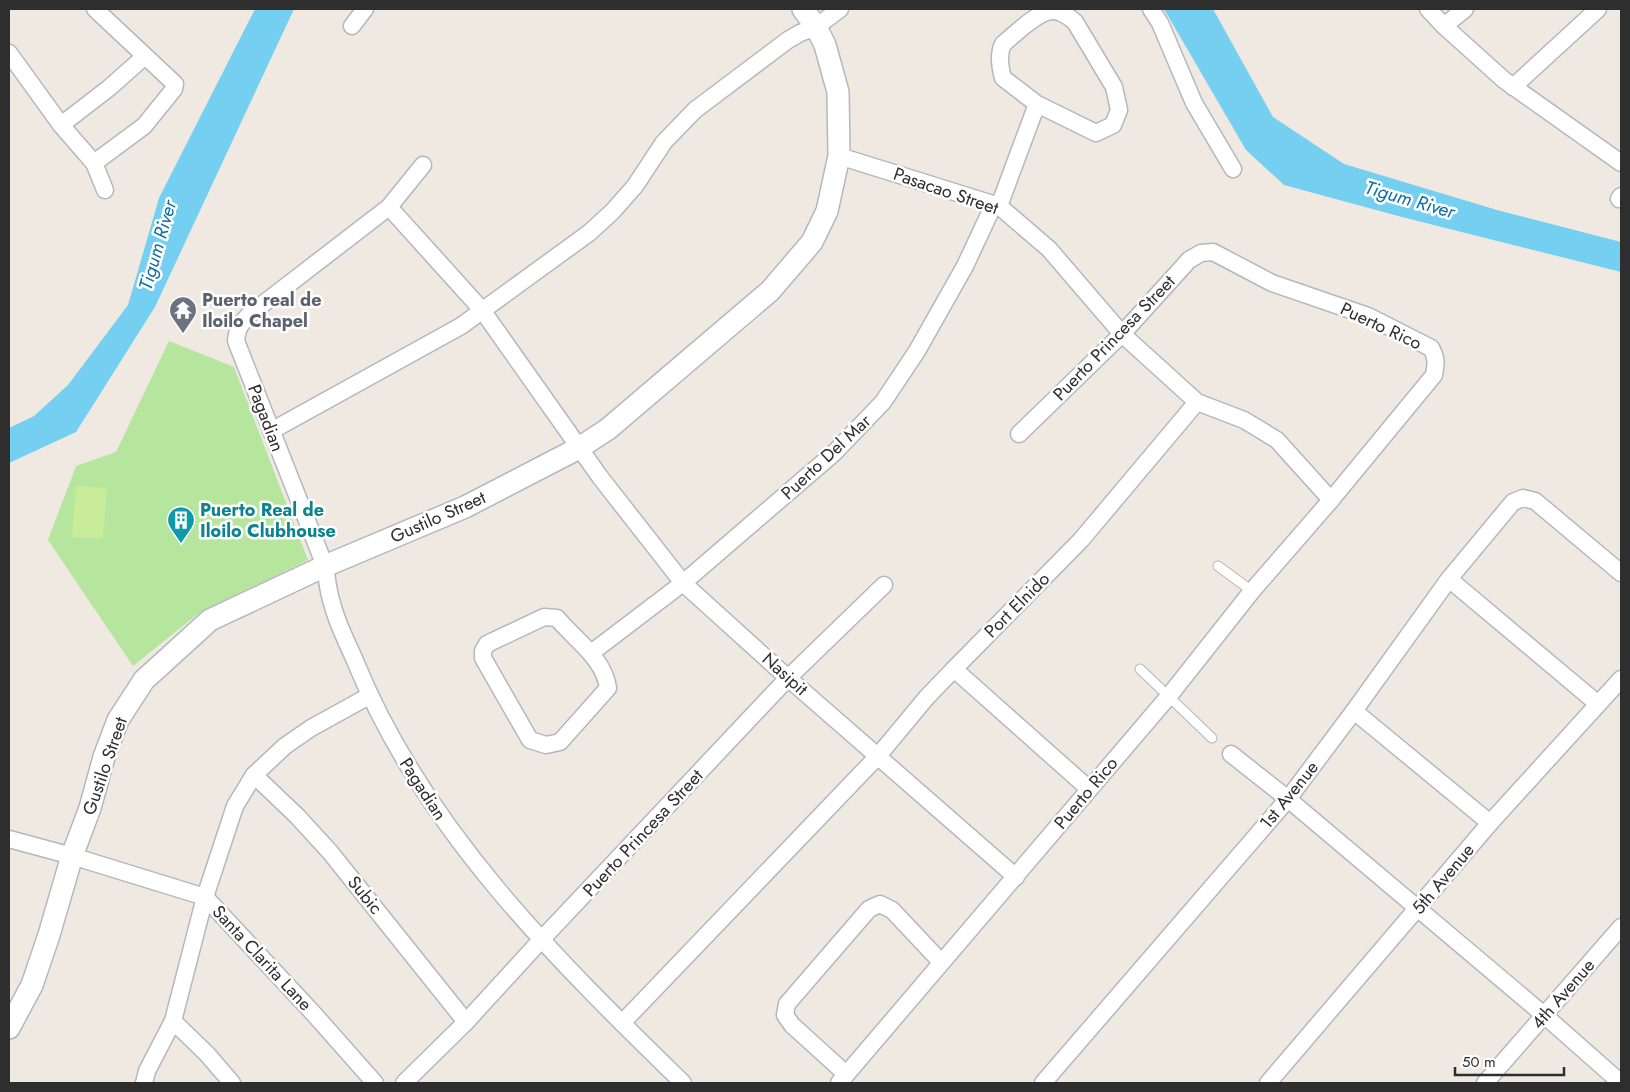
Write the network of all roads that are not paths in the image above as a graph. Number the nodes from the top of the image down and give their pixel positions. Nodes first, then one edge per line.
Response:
1 (95, 9) edge
2 (365, 9) edge
3 (803, 9) edge
4 (840, 9) edge
5 (1151, 9) edge
6 (1428, 9) edge
7 (1465, 9) edge
8 (1598, 9) edge
9 (352, 26) dead end
10 (1444, 26) junction
11 (816, 27) junction
12 (9, 53) edge
13 (144, 56) junction
14 (1513, 87) junction
15 (1037, 104) junction
16 (61, 125) junction
17 (839, 156) junction
18 (94, 163) junction
19 (1621, 163) edge
20 (423, 165) dead end
21 (1233, 169) dead end
22 (105, 190) dead end
23 (996, 205) junction
24 (389, 207) junction
25 (1213, 252) joint
26 (482, 310) junction
27 (1122, 334) junction
28 (1197, 402) junction
29 (271, 431) junction
30 (1019, 434) dead end
31 (579, 448) junction
32 (1331, 500) junction
33 (325, 566) junction
34 (1218, 566) dead end
35 (1621, 573) edge
36 (1449, 579) junction
37 (683, 583) junction
38 (884, 585) dead end
39 (1252, 591) junction
40 (591, 653) junction
41 (954, 669) junction
42 (1140, 670) dead end
43 (788, 678) junction
44 (1621, 679) edge
45 (369, 696) junction
46 (1169, 696) junction
47 (1598, 704) junction
48 (1354, 710) junction
49 (1212, 738) dead end
50 (1231, 754) dead end
51 (878, 756) junction
52 (254, 775) junction
53 (1089, 789) junction
54 (1288, 799) junction
55 (1490, 824) junction
56 (9, 839) edge
57 (72, 856) junction
58 (1016, 877) junction
59 (205, 897) junction
60 (1418, 909) junction
61 (1621, 927) edge
62 (541, 940) junction
63 (941, 962) junction
64 (1544, 1015) junction
65 (173, 1021) junction
66 (466, 1022) junction
67 (622, 1023) junction
68 (9, 1028) edge
69 (842, 1079) edge
70 (144, 1083) edge
71 (232, 1083) edge
72 (374, 1083) edge
73 (404, 1083) edge
74 (683, 1083) edge
75 (1043, 1083) edge
76 (1268, 1083) edge
77 (1485, 1083) edge
78 (1621, 1083) edge

1 - 13 street
2 - 9 street
3 - 11 street, Gustilo Street
4 - 11 street
5 - 21 street
6 - 10 street
7 - 10 street
8 - 14 street
10 - 14 street
11 - 17 street, Gustilo Street
11 - 26 street
12 - 16 street
13 - 16 street
13 - 18 street
14 - 19 street
15 - 15 street
15 - 23 street, Puerto Del Mar
16 - 18 street
17 - 23 street, Pasacao Street
17 - 31 street, Gustilo Street
18 - 22 street
20 - 24 street, Pagadian
23 - 27 street, Pasacao Street
23 - 37 street, Puerto Del Mar
24 - 26 street
24 - 29 street, Pagadian
25 - 27 street, Puerto Princesa Street
25 - 32 street, Puerto Rico
26 - 29 street
26 - 31 street
27 - 28 street
27 - 30 street, Puerto Princesa Street
28 - 32 street
28 - 41 street, Port Elnido
29 - 33 street, Pagadian
31 - 33 street, Gustilo Street
31 - 37 street, Nasipit
32 - 39 street, Puerto Rico
33 - 45 street, Pagadian
33 - 57 street, Gustilo Street
34 - 39 lane
35 - 36 street, 1st Avenue
36 - 47 street
36 - 48 street, 1st Avenue
37 - 40 street, Puerto Del Mar
37 - 43 street, Nasipit
38 - 43 street, Puerto Princesa Street
39 - 46 street, Puerto Rico
40 - 40 street
41 - 51 street, Port Elnido
41 - 53 street
42 - 46 lane
43 - 51 street, Nasipit
43 - 62 street, Puerto Princesa Street
44 - 47 street, 5th Avenue
45 - 52 street
45 - 62 street, Pagadian
46 - 49 lane
46 - 53 street, Puerto Rico
47 - 55 street, 5th Avenue
48 - 54 street, 1st Avenue
48 - 55 street
50 - 54 street
51 - 58 street, Nasipit
51 - 67 street, Port Elnido
52 - 59 street
52 - 66 street, Subic
53 - 58 street, Puerto Rico
54 - 60 street
54 - 75 street, 1st Avenue
55 - 60 street, 5th Avenue
56 - 57 street, Santa Clarita Lane
57 - 59 street, Santa Clarita Lane
57 - 68 street, Gustilo Street
58 - 63 street, Puerto Rico
59 - 65 street
59 - 72 street, Santa Clarita Lane
60 - 64 street
60 - 76 street, 5th Avenue
61 - 64 street, 4th Avenue
62 - 66 street, Puerto Princesa Street
62 - 67 street, Pagadian
63 - 69 street, Puerto Rico
63 - 69 street
64 - 77 street, 4th Avenue
64 - 78 street
65 - 70 street
65 - 71 street
66 - 73 street, Puerto Princesa Street
67 - 74 street, Pagadian

